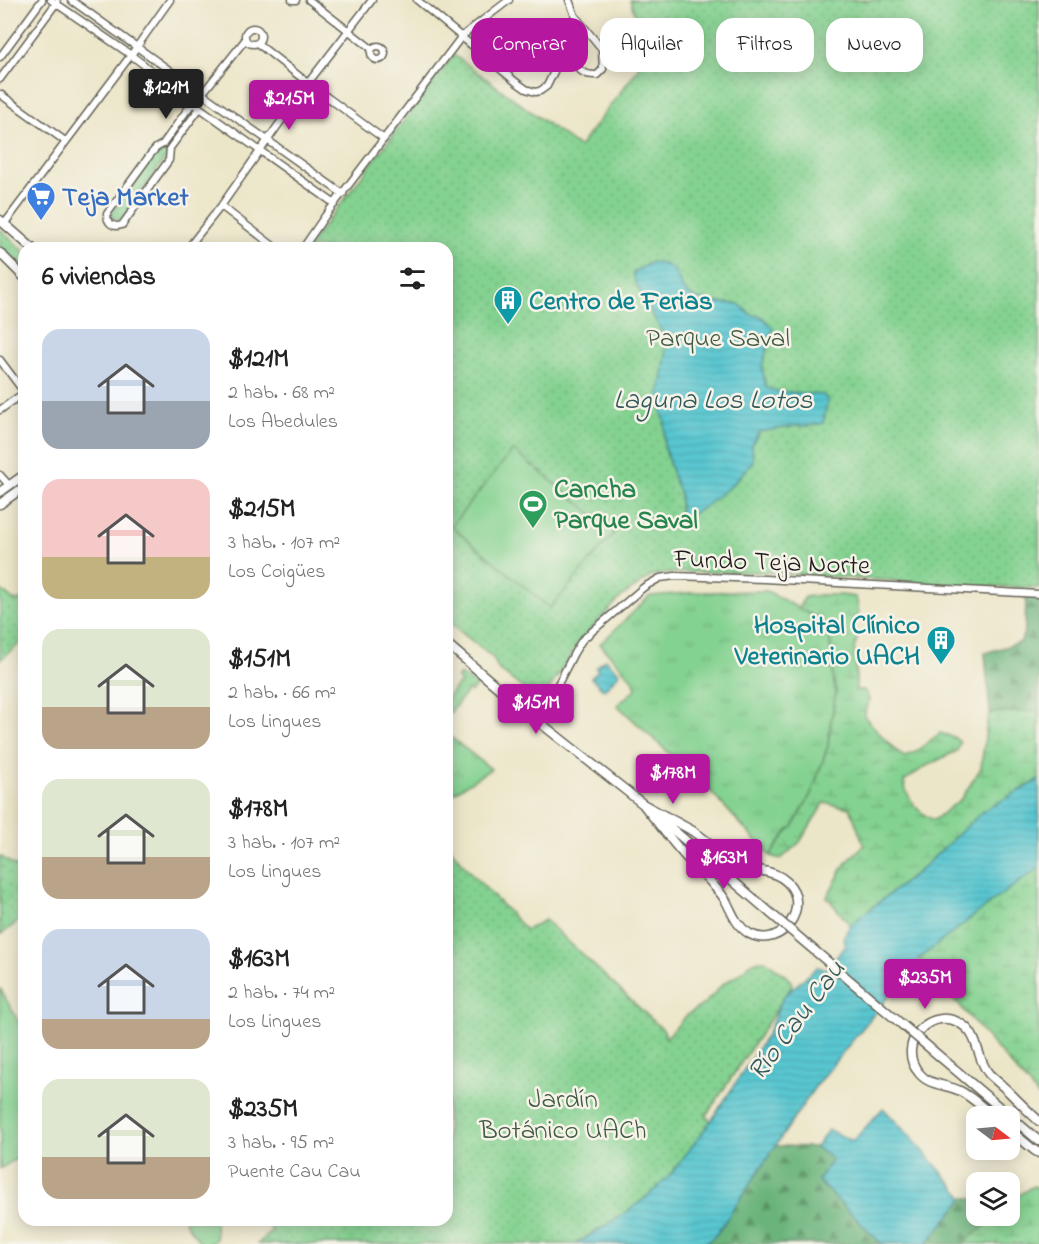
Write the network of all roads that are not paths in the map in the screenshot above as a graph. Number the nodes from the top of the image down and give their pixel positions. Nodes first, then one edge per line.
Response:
1 (42, 0) edge
2 (71, 0) edge
3 (170, 0) edge
4 (309, 0) edge
5 (372, 0) edge
6 (417, 0) edge
7 (509, 0) edge
8 (569, 0) edge
9 (55, 1) edge
10 (575, 16) edge
11 (348, 31) junction
12 (588, 32) edge
13 (462, 36) junction
14 (245, 40) junction
15 (257, 43) junction
16 (471, 44) edge
17 (136, 46) junction
18 (372, 49) dead end
19 (131, 55) junction
20 (0, 57) edge
21 (504, 72) edge
22 (554, 72) edge
23 (582, 72) edge
24 (0, 79) edge
25 (308, 83) junction
26 (0, 93) edge
27 (202, 94) junction
28 (193, 103) junction
29 (200, 108) junction
30 (384, 139) junction
31 (267, 140) junction
32 (65, 141) junction
33 (166, 146) junction
34 (260, 150) junction
35 (343, 194) junction
36 (335, 204) junction
37 (221, 206) junction
38 (5, 220) edge
39 (26, 242) edge
40 (193, 242) edge
41 (268, 242) edge
42 (307, 242) edge
43 (0, 253) edge
44 (18, 271) edge
45 (0, 360) edge
46 (18, 385) edge
47 (18, 397) edge
48 (0, 410) edge
49 (0, 475) edge
50 (6, 488) edge
51 (18, 491) edge
52 (13, 495) junction
53 (0, 504) edge
54 (1039, 594) edge
55 (453, 649) edge
56 (539, 721) junction
57 (643, 804) junction
58 (980, 1106) edge
59 (1039, 1121) edge
60 (1020, 1138) edge
61 (1039, 1141) edge
62 (1039, 1153) edge

1 - 20 street
2 - 17 street
3 - 17 street
4 - 11 street
5 - 11 street
6 - 13 street
7 - 13 street
8 - 10 street
9 - 19 street
9 - 24 street
11 - 18 street
11 - 25 street
12 - 23 street
13 - 16 street
13 - 30 street
14 - 15 street
14 - 15 street
14 - 27 street
15 - 25 street
17 - 19 street
17 - 27 street
19 - 28 street
19 - 32 street
21 - 22 street
25 - 30 street
25 - 31 street
26 - 32 street
27 - 28 street
27 - 31 street
28 - 29 street
28 - 33 street
29 - 33 street
29 - 34 street
30 - 35 street
31 - 34 street
31 - 35 street
32 - 38 street
33 - 33 street
34 - 36 street
34 - 37 street
35 - 36 street
36 - 42 street
37 - 40 street
37 - 41 street
38 - 39 main road
43 - 44 main road
45 - 46 street
47 - 48 street
49 - 50 street
50 - 52 street
51 - 52 main road
52 - 53 main road
54 - 56 street, Fundo Teja Norte
55 - 56 main road
56 - 57 main road
57 - 57 main road
57 - 61 main road, bridge
58 - 59 main road
60 - 62 main road

